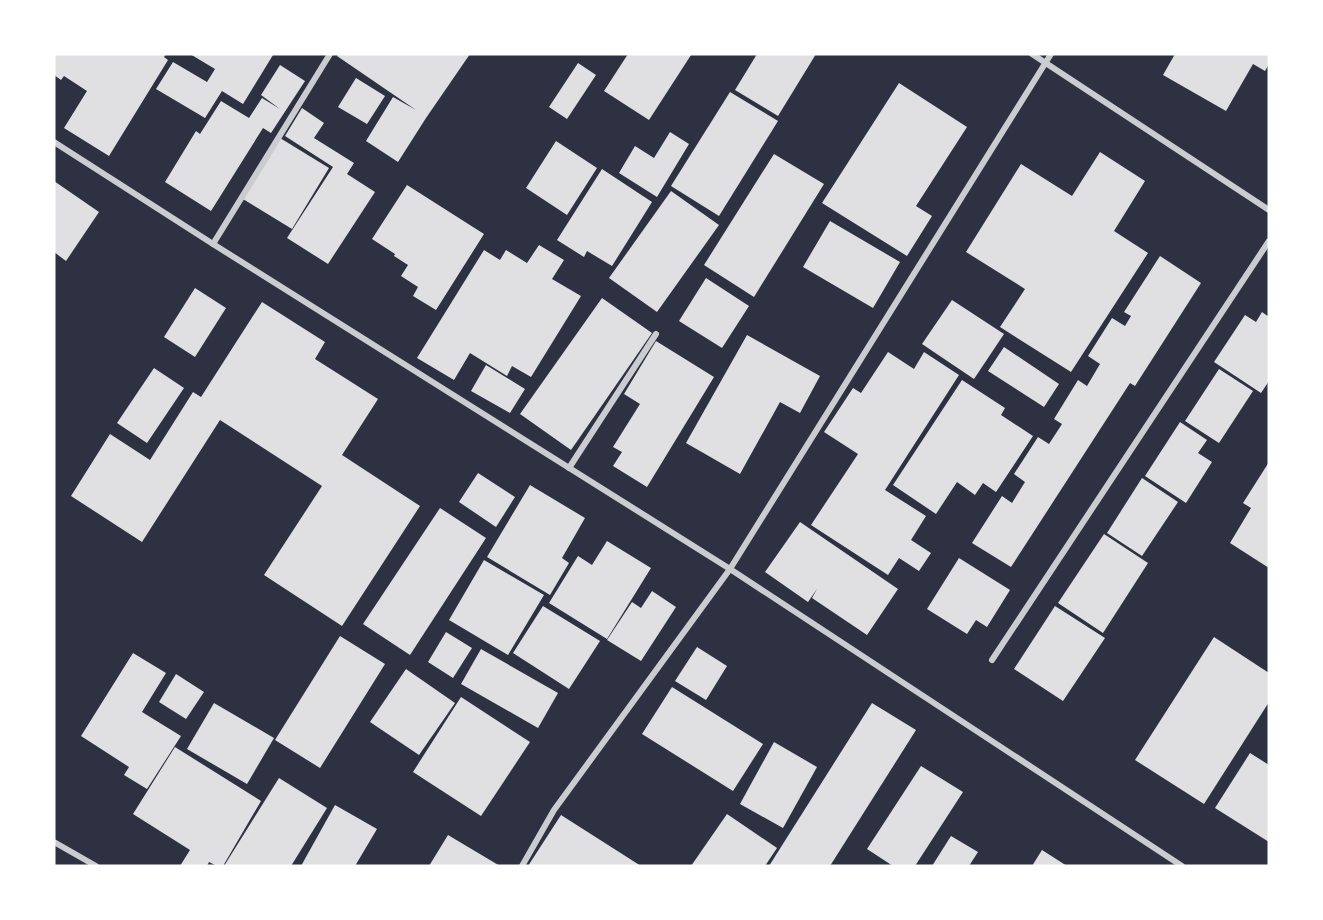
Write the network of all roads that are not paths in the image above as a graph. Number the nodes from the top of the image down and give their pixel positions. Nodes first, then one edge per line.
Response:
1 (330, 54) edge
2 (1032, 54) edge
3 (1051, 54) edge
4 (1046, 63) junction
5 (54, 142) edge
6 (1269, 210) edge
7 (1269, 241) edge
8 (213, 244) junction
9 (656, 334) dead end
10 (569, 468) junction
11 (730, 569) junction
12 (992, 660) dead end
13 (54, 842) edge
14 (96, 866) edge
15 (522, 866) edge
16 (1182, 866) edge

1 - 8 street
2 - 4 street
3 - 4 street
4 - 6 street
4 - 11 street
5 - 8 street
7 - 12 street
8 - 10 street
9 - 10 street
10 - 11 street
11 - 15 street
11 - 16 street
13 - 14 street

